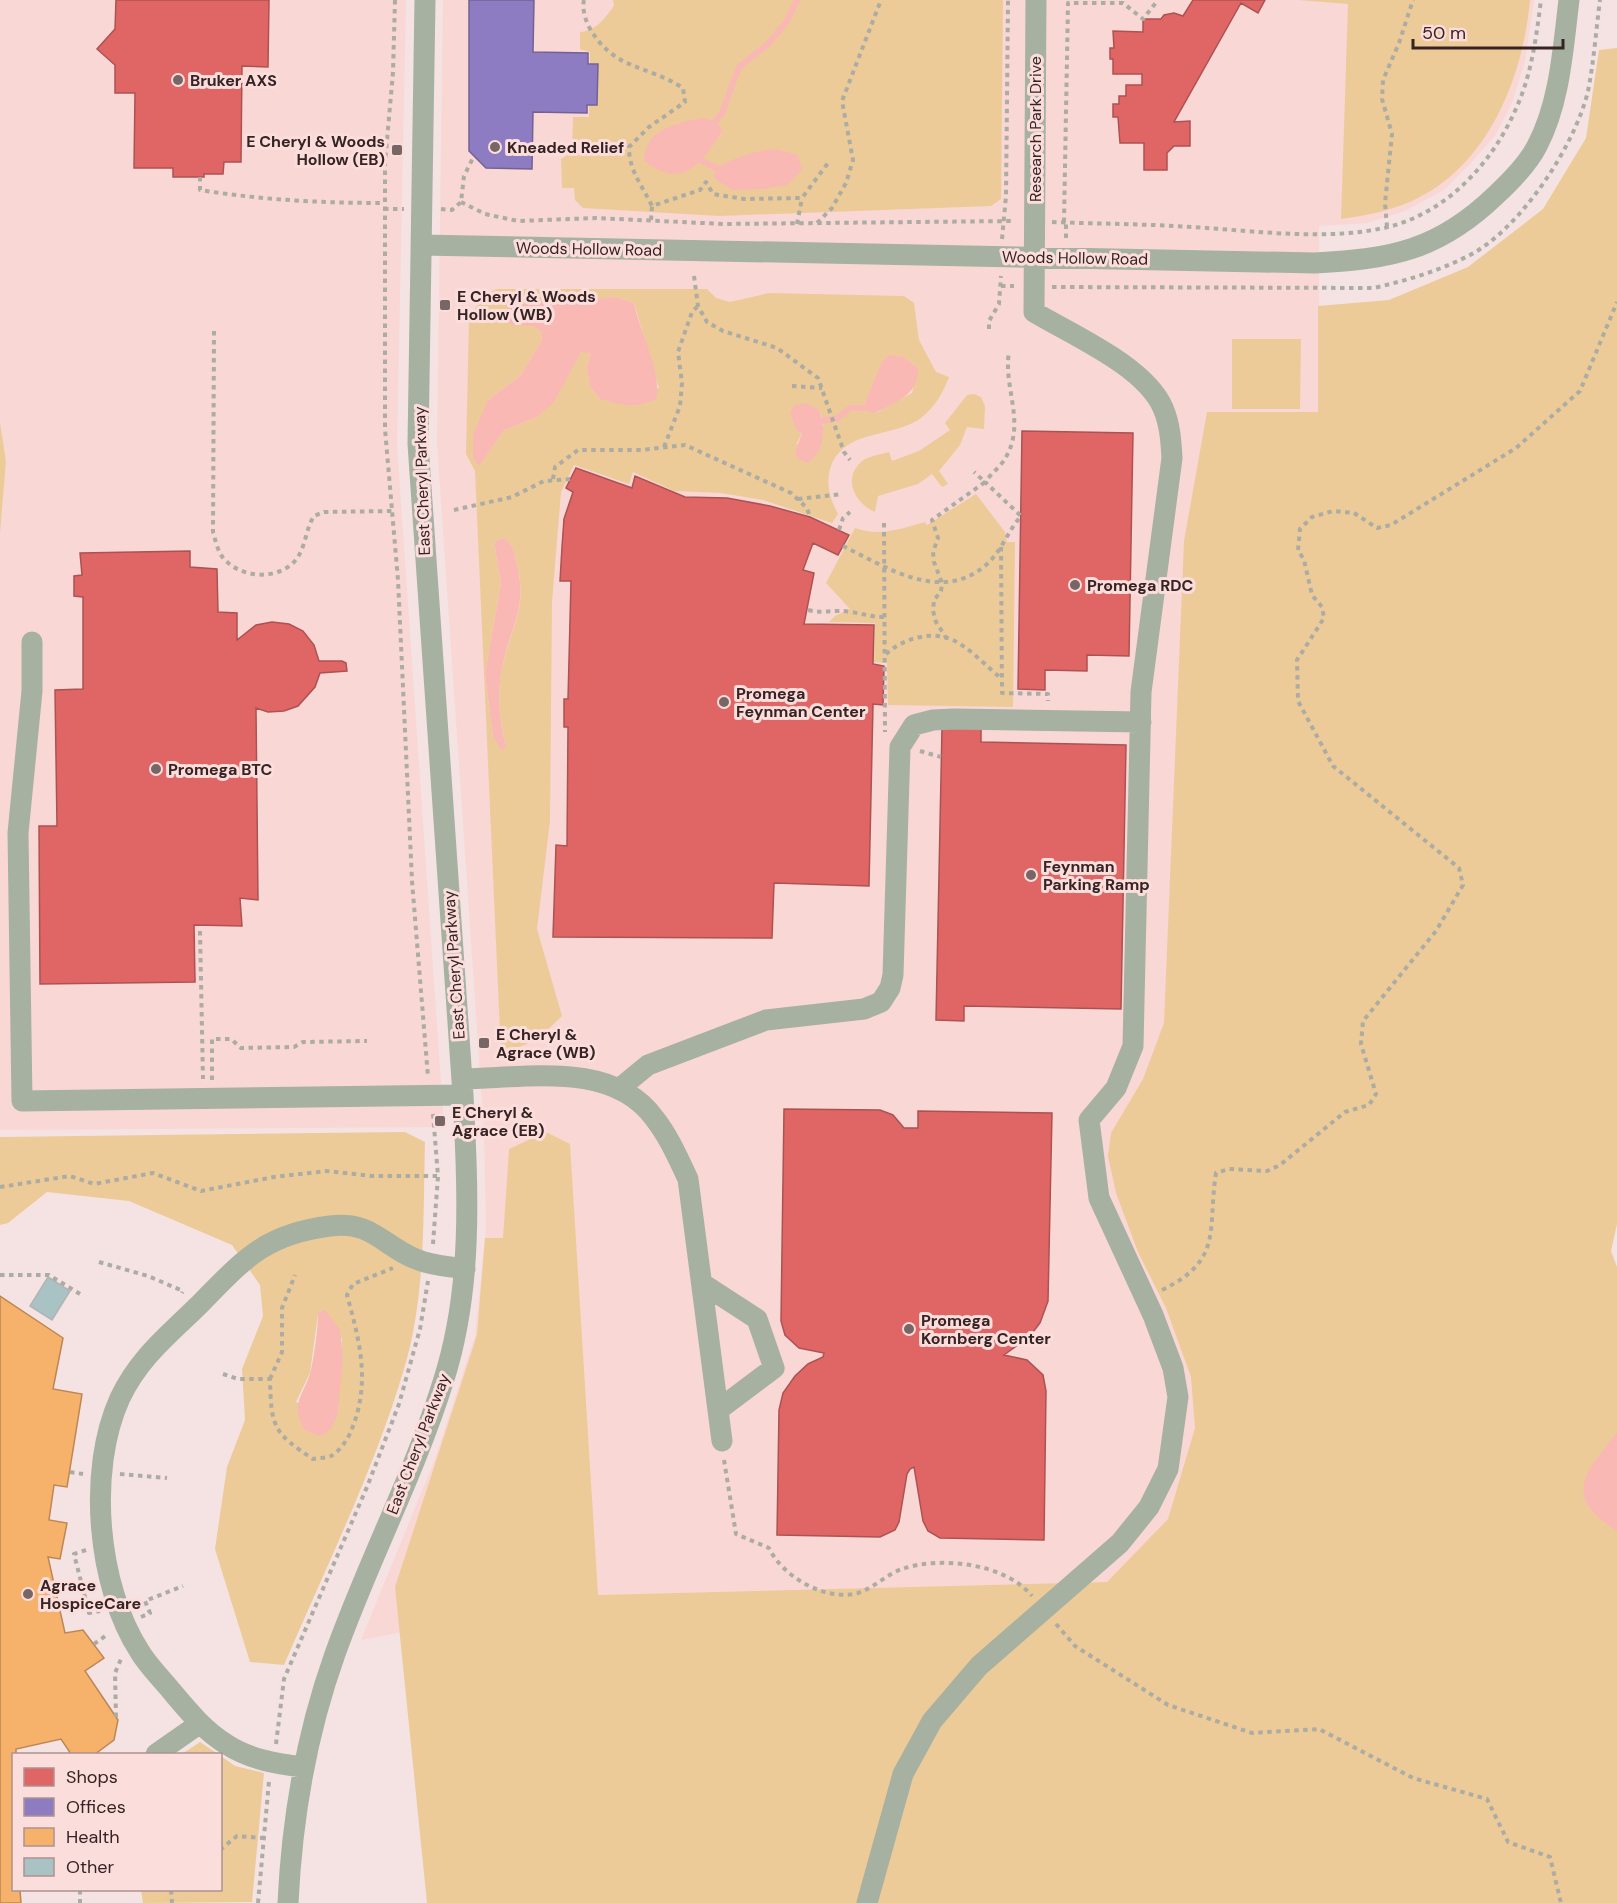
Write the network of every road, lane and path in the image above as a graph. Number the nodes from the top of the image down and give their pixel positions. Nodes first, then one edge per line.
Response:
1 (395, 0) edge
2 (425, 0) edge
3 (584, 0) edge
4 (881, 0) edge
5 (1008, 0) edge
6 (1036, 0) edge
7 (1158, 0) edge
8 (1413, 0) edge
9 (1541, 0) edge
10 (1569, 0) edge
11 (1600, 0) edge
12 (1105, 1) edge
13 (474, 156) dead end
14 (828, 163) dead end
15 (200, 177) dead end
16 (802, 198) junction
17 (461, 202) junction
18 (384, 203) junction
19 (652, 206) junction
20 (384, 208) junction
21 (410, 209) dead end
22 (437, 209) dead end
23 (651, 220) junction
24 (1002, 221) junction
25 (1022, 221) dead end
26 (1066, 222) junction
27 (797, 224) junction
28 (817, 224) junction
29 (1387, 227) junction
30 (1002, 244) dead end
31 (421, 245) junction
32 (1066, 245) dead end
33 (1035, 257) junction
34 (694, 276) dead end
35 (1034, 286) junction
36 (1617, 302) edge
37 (698, 306) junction
38 (989, 329) dead end
39 (214, 331) dead end
40 (1009, 352) dead end
41 (792, 386) dead end
42 (822, 388) junction
43 (664, 447) junction
44 (850, 460) dead end
45 (974, 472) dead end
46 (553, 479) junction
47 (571, 479) dead end
48 (985, 482) junction
49 (842, 494) dead end
50 (797, 499) junction
51 (454, 510) dead end
52 (393, 511) junction
53 (850, 512) dead end
54 (810, 517) dead end
55 (884, 523) dead end
56 (838, 530) dead end
57 (843, 546) dead end
58 (1002, 546) junction
59 (885, 566) junction
60 (942, 583) junction
61 (808, 610) dead end
62 (885, 617) junction
63 (936, 622) junction
64 (934, 636) junction
65 (947, 639) junction
66 (32, 642) dead end
67 (885, 654) junction
68 (1002, 679) junction
69 (1047, 720) junction
70 (1141, 722) junction
71 (900, 747) junction
72 (941, 757) dead end
73 (200, 931) dead end
74 (367, 1041) dead end
75 (427, 1070) dead end
76 (463, 1087) junction
77 (620, 1088) junction
78 (434, 1118) dead end
79 (438, 1176) junction
80 (0, 1187) edge
81 (432, 1252) dead end
82 (408, 1256) junction
83 (99, 1262) dead end
84 (465, 1269) junction
85 (429, 1274) dead end
86 (0, 1275) edge
87 (295, 1275) dead end
88 (703, 1284) junction
89 (80, 1294) dead end
90 (180, 1296) dead end
91 (1146, 1298) junction
92 (224, 1374) dead end
93 (270, 1379) junction
94 (718, 1410) junction
95 (722, 1441) joint
96 (116, 1474) dead end
97 (167, 1478) dead end
98 (183, 1586) dead end
99 (1044, 1611) junction
100 (126, 1623) junction
101 (199, 1724) junction
102 (274, 1751) dead end
103 (159, 1753) edge
104 (303, 1767) junction
105 (270, 1774) dead end
106 (263, 1838) junction
107 (222, 1848) edge
108 (258, 1903) edge
109 (288, 1903) edge
110 (867, 1903) edge
111 (1561, 1903) edge

1 - 18 path
2 - 31 street, East Cheryl Parkway
3 - 19 path
4 - 28 path
5 - 24 path
6 - 33 street, Research Park Drive
7 - 12 path
8 - 29 path
9 - 29 path
10 - 33 street, Woods Hollow Road
11 - 35 path
12 - 26 path
13 - 17 path
14 - 16 path
15 - 18 path
16 - 19 path
16 - 27 path
17 - 22 path
17 - 23 path
18 - 20 path
19 - 23 path
20 - 21 path
20 - 52 path
23 - 27 path
24 - 25 path
24 - 28 path
24 - 30 path
26 - 29 path
26 - 32 path
27 - 28 path
31 - 33 street, Woods Hollow Road
31 - 76 street, East Cheryl Parkway
33 - 35 street, Research Park Drive
34 - 37 path
35 - 38 path
35 - 70 street, Research Park Drive
36 - 91 path
37 - 42 path
37 - 43 path
39 - 52 path
40 - 48 path
41 - 42 path
42 - 44 path
43 - 46 path
43 - 50 path
45 - 48 path
46 - 47 path
46 - 51 path
48 - 58 path
48 - 60 path
49 - 50 path
50 - 54 path
52 - 75 path
53 - 56 path
55 - 59 path
57 - 59 path
58 - 60 path
58 - 68 path
59 - 60 path
59 - 62 path
60 - 63 path
61 - 62 path
62 - 67 path
63 - 64 path
63 - 65 path
64 - 65 path
64 - 67 path
65 - 68 path
66 - 76 street
67 - 71 path
68 - 69 path
69 - 70 street
69 - 71 street
70 - 91 street
71 - 72 path
71 - 77 street
73 - 74 path
76 - 77 street
76 - 84 street, East Cheryl Parkway
77 - 88 street
78 - 79 path
79 - 80 path
79 - 81 path
82 - 84 street
82 - 93 path
82 - 100 street
83 - 90 path
84 - 104 street, East Cheryl Parkway
85 - 102 path
86 - 89 path
87 - 93 path
88 - 94 street
88 - 94 street
91 - 99 street
92 - 93 path
94 - 95 street
95 - 99 path
96 - 97 path
98 - 100 path
99 - 110 street
99 - 111 path
100 - 101 street
101 - 103 street
101 - 104 street
104 - 109 street, East Cheryl Parkway
105 - 106 path
106 - 107 path
106 - 108 path

